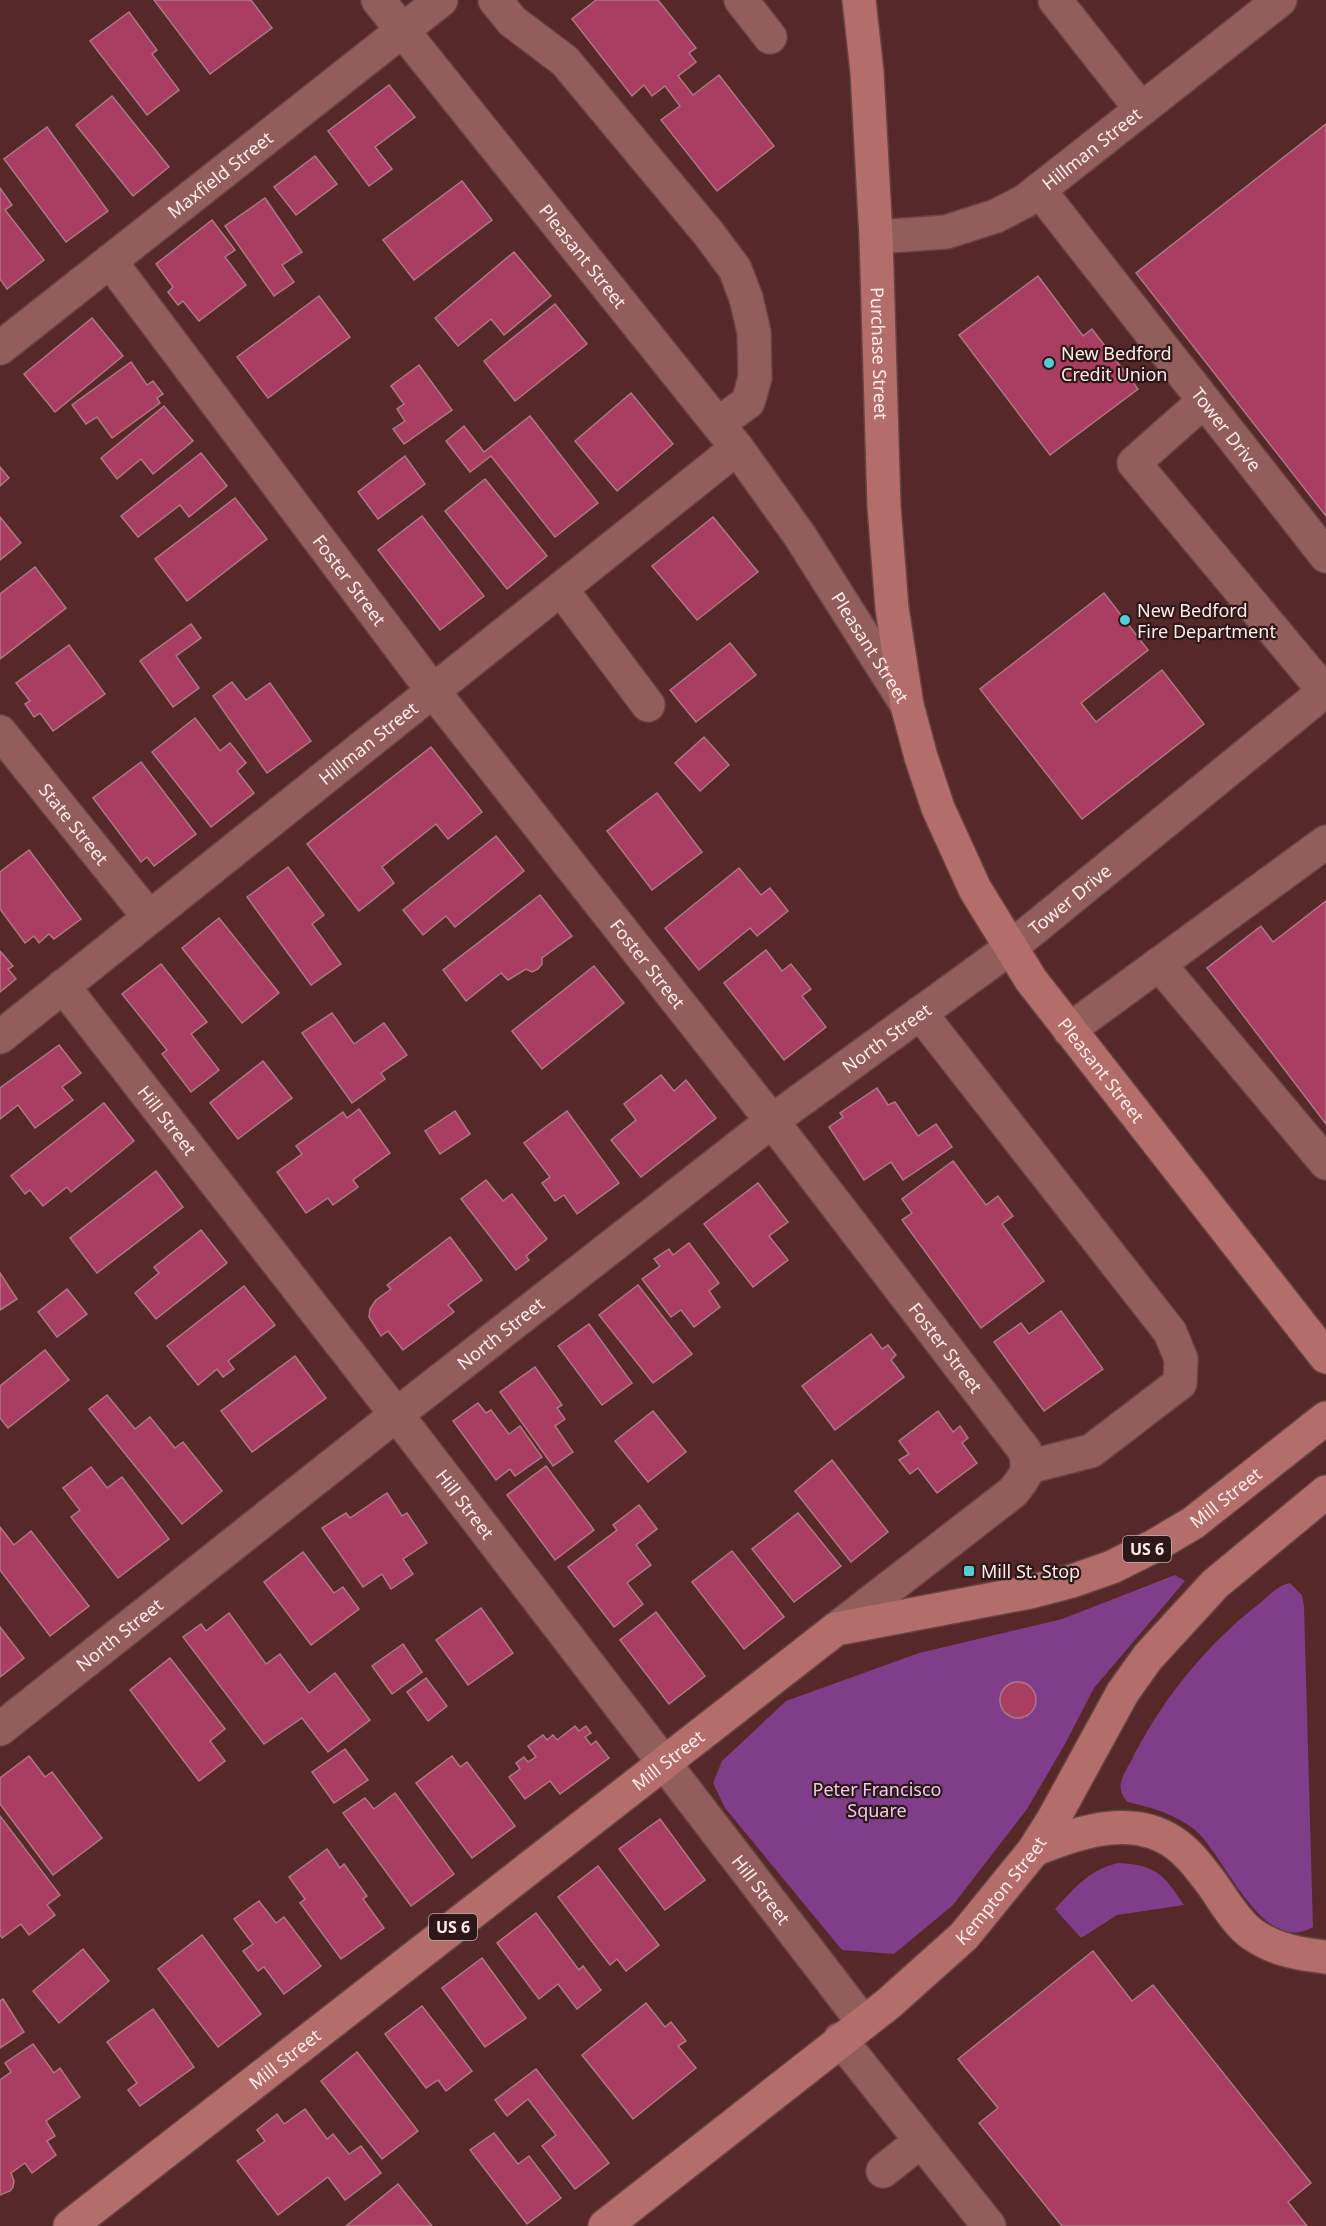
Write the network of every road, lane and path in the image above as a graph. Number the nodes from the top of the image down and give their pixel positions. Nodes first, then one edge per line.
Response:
1 (378, 0) edge
2 (441, 0) edge
3 (495, 0) edge
4 (741, 0) edge
5 (859, 0) edge
6 (1055, 0) edge
7 (1280, 0) edge
8 (402, 30) junction
9 (771, 37) dead end
10 (1141, 110) junction
11 (1039, 190) junction
12 (876, 237) junction
13 (110, 261) junction
14 (0, 348) edge
15 (1203, 402) junction
16 (728, 436) junction
17 (1326, 556) edge
18 (561, 589) junction
19 (433, 691) junction
20 (1326, 691) edge
21 (648, 705) dead end
22 (907, 705) junction
23 (0, 732) edge
24 (1326, 842) edge
25 (149, 917) junction
26 (1010, 948) junction
27 (1158, 964) junction
28 (63, 986) junction
29 (920, 1013) junction
30 (1069, 1030) junction
31 (0, 1036) edge
32 (772, 1121) junction
33 (1326, 1163) edge
34 (1325, 1362) edge
35 (396, 1414) junction
36 (1326, 1418) edge
37 (1028, 1467) junction
38 (1326, 1492) edge
39 (836, 1629) junction
40 (0, 1729) edge
41 (664, 1762) junction
42 (1034, 1850) junction
43 (1326, 1957) edge
44 (852, 2031) junction
45 (921, 2140) junction
46 (883, 2171) dead end
47 (70, 2226) edge
48 (605, 2226) edge
49 (989, 2226) edge

1 - 8 street, Pleasant Street
2 - 8 street, Maxfield Street
3 - 16 street, Hillman Street
4 - 9 street
5 - 12 main road, Purchase Street
6 - 10 street
7 - 10 street, Hillman Street
8 - 13 street, Maxfield Street
8 - 16 street, Pleasant Street
10 - 11 street, Hillman Street
11 - 12 street, Hillman Street
11 - 15 street, Tower Drive
12 - 22 main road, Purchase Street
13 - 14 street, Maxfield Street
13 - 19 street, Foster Street
15 - 17 street, Tower Drive
15 - 20 street
16 - 18 street, Hillman Street
16 - 22 street, Pleasant Street
18 - 19 street, Hillman Street
18 - 21 street
19 - 25 street, Hillman Street
19 - 32 street, Foster Street
20 - 26 street, Tower Drive
22 - 26 main road, Pleasant Street
23 - 25 street, State Street
24 - 27 street
25 - 28 street, Hillman Street
26 - 29 street, North Street
26 - 30 main road, Pleasant Street
27 - 30 street
27 - 33 street
28 - 31 street, Hillman Street
28 - 35 street, Hill Street
29 - 32 street, North Street
29 - 37 street
30 - 34 main road, Pleasant Street
32 - 35 street, North Street
32 - 37 street, Foster Street
35 - 40 street, North Street
35 - 41 street, Hill Street
36 - 39 main road, Mill Street / US 6
37 - 39 street
38 - 42 main road, Kempton Street
39 - 41 main road, Mill Street / US 6
41 - 44 street, Hill Street
41 - 47 main road, Mill Street / US 6
42 - 43 main road
42 - 44 main road, Kempton Street
44 - 45 street, Hill Street
44 - 48 main road, Kempton Street
45 - 46 street
45 - 49 street, Hill Street

